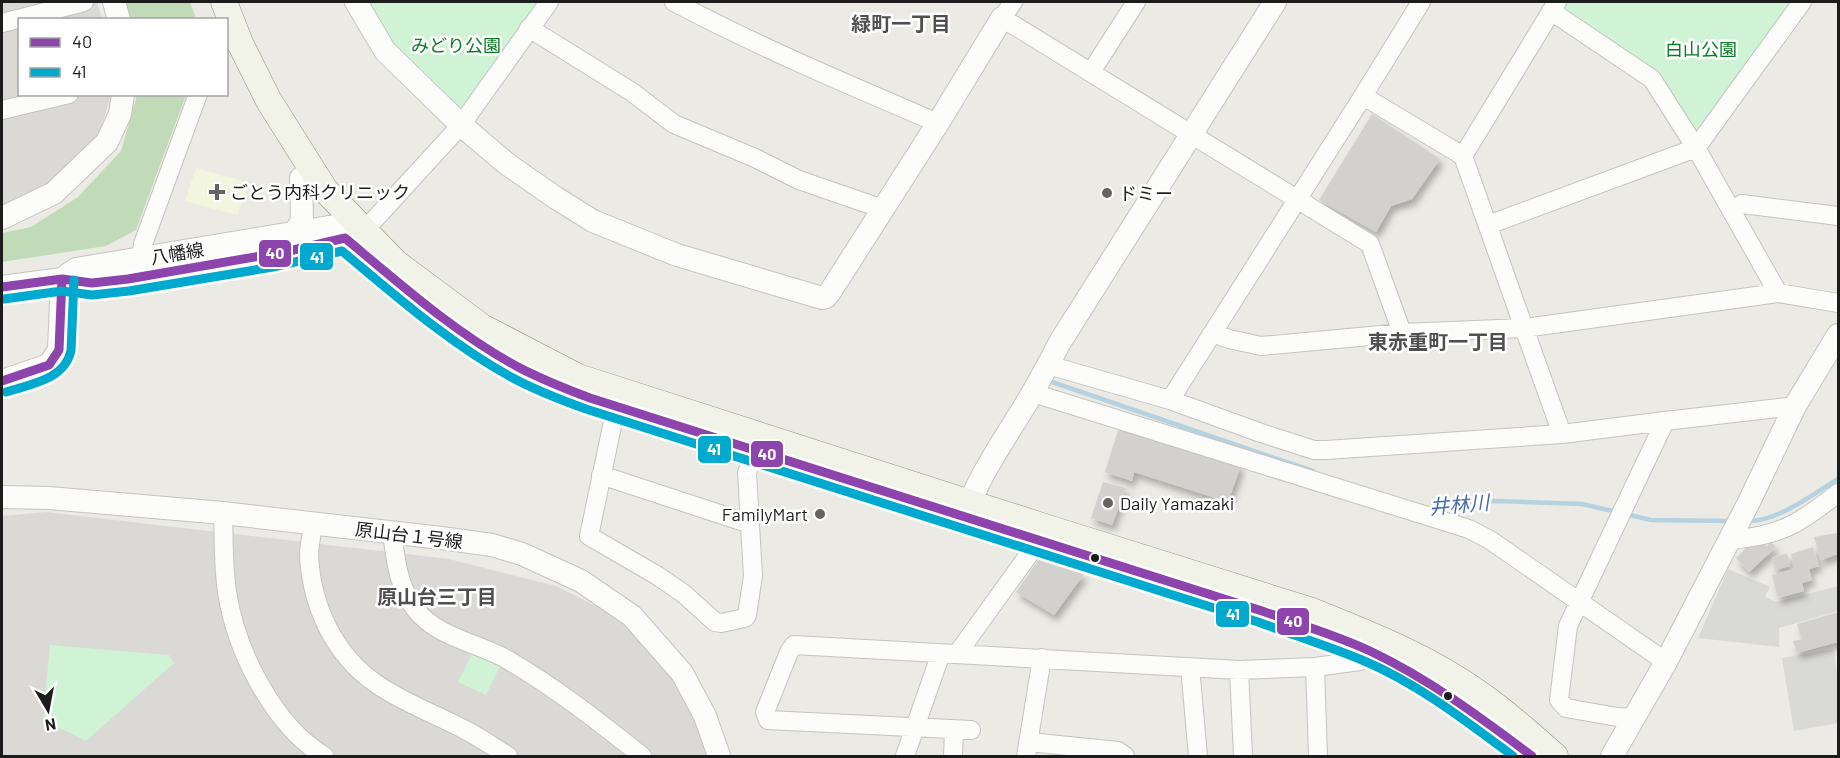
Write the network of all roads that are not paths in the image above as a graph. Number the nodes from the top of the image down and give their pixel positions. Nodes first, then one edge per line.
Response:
1 (84, 2) edge
2 (114, 2) edge
3 (207, 2) edge
4 (224, 2) edge
5 (356, 2) edge
6 (549, 2) edge
7 (674, 2) edge
8 (1136, 2) edge
9 (1275, 2) edge
10 (1421, 2) edge
11 (1802, 2) edge
12 (1554, 6) edge
13 (1008, 10) edge
14 (22, 18) edge
15 (118, 18) edge
16 (212, 18) edge
17 (18, 19) edge
18 (2, 23) edge
19 (529, 28) junction
20 (228, 56) edge
21 (1091, 72) junction
22 (61, 96) edge
23 (123, 96) edge
24 (197, 96) edge
25 (1363, 96) junction
26 (2, 110) edge
27 (938, 123) junction
28 (461, 125) junction
29 (1192, 134) junction
30 (1696, 148) junction
31 (1463, 156) junction
32 (301, 178) junction
33 (1298, 201) junction
34 (883, 209) junction
35 (1731, 211) junction
36 (1839, 216) edge
37 (2, 218) edge
38 (1488, 225) junction
39 (351, 228) junction
40 (294, 233) junction
41 (141, 258) junction
42 (62, 279) junction
43 (2, 287) edge
44 (1778, 293) junction
45 (1839, 303) edge
46 (1524, 328) junction
47 (1213, 333) junction
48 (1402, 333) junction
49 (1839, 335) edge
50 (1048, 365) junction
51 (2, 381) edge
52 (1033, 393) junction
53 (619, 399) junction
54 (1170, 400) junction
55 (1795, 406) junction
56 (1665, 421) junction
57 (1562, 434) junction
58 (755, 451) junction
59 (602, 475) junction
60 (1839, 493) edge
61 (2, 497) edge
62 (967, 510) junction
63 (223, 513) junction
64 (313, 524) junction
65 (750, 524) junction
66 (392, 533) junction
67 (1042, 535) junction
68 (1731, 537) junction
69 (1580, 601) junction
70 (1373, 644) junction
71 (949, 654) junction
72 (1042, 658) junction
73 (1666, 662) junction
74 (1315, 666) junction
75 (1190, 667) junction
76 (1239, 670) junction
77 (1636, 718) junction
78 (916, 729) junction
79 (1028, 749) edge
80 (324, 756) edge
81 (508, 756) edge
82 (642, 756) edge
83 (719, 756) edge
84 (905, 756) edge
85 (953, 756) edge
86 (1125, 756) edge
87 (1198, 756) edge
88 (1244, 756) edge
89 (1318, 756) edge
90 (1532, 756) edge
91 (1555, 756) edge
92 (1612, 756) edge

1 - 14 street
2 - 15 street
3 - 16 main road
4 - 39 main road
5 - 28 street
6 - 19 street
7 - 27 street
8 - 21 street
9 - 29 street
10 - 25 street
11 - 30 street
12 - 30 street
12 - 31 street
13 - 21 street
13 - 27 street
17 - 18 street
19 - 28 street
19 - 34 street
20 - 32 main road
21 - 29 street
22 - 26 street
23 - 37 street
24 - 41 street
25 - 31 street
25 - 33 street
27 - 34 street
28 - 34 street
28 - 39 street
29 - 33 street
29 - 50 street
30 - 35 street
30 - 38 street
31 - 38 street
32 - 39 main road
32 - 40 street
33 - 47 street
33 - 48 street
35 - 36 street
35 - 44 street
38 - 46 street
39 - 40 street, 八幡線
39 - 42 street, 八幡線
39 - 53 main road
40 - 41 street, 八幡線
41 - 42 street, 八幡線
42 - 43 street, 八幡線
42 - 51 street
44 - 45 street
44 - 46 street
46 - 48 street
46 - 57 street
47 - 48 street
47 - 54 street
49 - 55 street
50 - 52 street
50 - 54 street
52 - 62 street
52 - 69 street
53 - 58 main road
53 - 59 street
53 - 62 main road
54 - 57 street
55 - 56 street
55 - 68 street
56 - 57 street
56 - 69 street
58 - 62 main road
58 - 65 street
59 - 65 street
59 - 65 street
60 - 68 street
61 - 63 street, 原山台１号線
62 - 67 main road
63 - 64 street, 原山台１号線
63 - 80 street
64 - 66 street, 原山台１号線
64 - 81 street
66 - 82 street
66 - 83 street, 原山台１号線
67 - 70 main road
67 - 71 street
68 - 73 street
69 - 73 street
69 - 77 street
70 - 74 street
70 - 90 main road
70 - 91 main road
71 - 72 street
71 - 78 street
71 - 78 street
72 - 75 street
72 - 79 street
73 - 77 street
74 - 76 street
74 - 89 street
75 - 76 street
75 - 87 street
76 - 88 street
77 - 92 street
78 - 84 street
78 - 85 street
79 - 86 street

